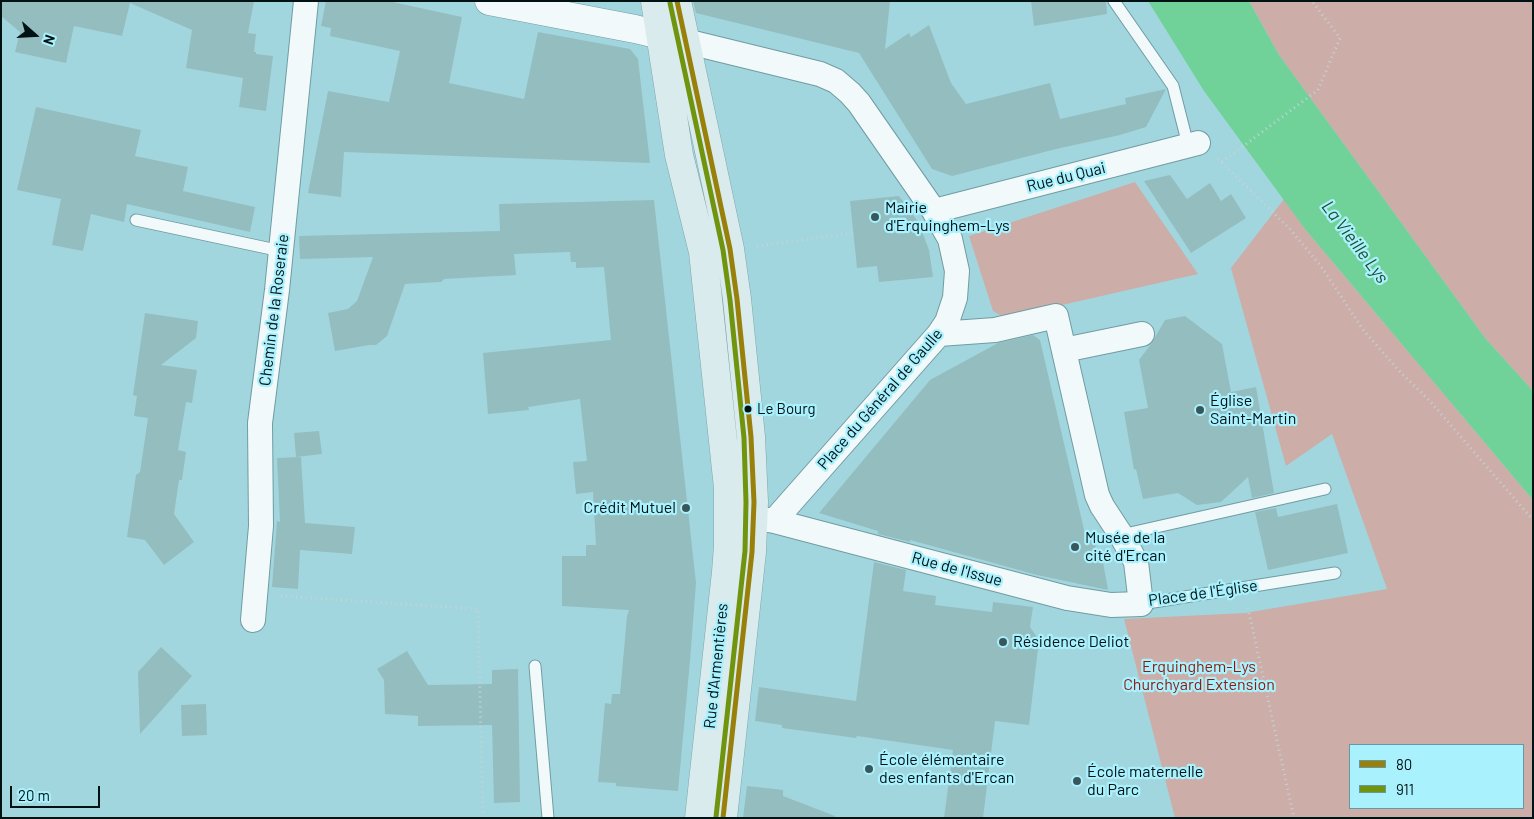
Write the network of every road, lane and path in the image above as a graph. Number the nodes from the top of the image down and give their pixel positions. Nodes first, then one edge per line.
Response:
1 (306, 1) edge
2 (655, 1) edge
3 (677, 1) edge
4 (1114, 1) edge
5 (1312, 1) edge
6 (492, 2) edge
7 (673, 38) junction
8 (1193, 144) joint
9 (934, 210) junction
10 (136, 220) dead end
11 (853, 233) dead end
12 (730, 249) junction
13 (281, 251) junction
14 (939, 334) junction
15 (1142, 334) dead end
16 (1064, 350) junction
17 (1325, 489) dead end
18 (752, 517) junction
19 (1533, 520) edge
20 (1121, 535) junction
21 (1335, 573) dead end
22 (1243, 588) junction
23 (255, 594) junction
24 (1141, 604) junction
25 (253, 620) dead end
26 (535, 666) dead end
27 (483, 818) edge
28 (548, 818) edge
29 (699, 818) edge
30 (723, 818) edge
31 (1294, 818) edge

1 - 13 street, Chemin de la Roseraie
2 - 7 main road
3 - 7 main road
4 - 8 lane
5 - 19 path
6 - 7 street
7 - 9 street, Place du Général de Gaulle
7 - 12 main road
7 - 18 main road
8 - 9 street, Rue du Quai
9 - 14 street, Place du Général de Gaulle
10 - 13 lane
11 - 12 path
12 - 18 main road
13 - 23 street, Chemin de la Roseraie
14 - 16 street, Place de l'Église
14 - 18 street, Place du Général de Gaulle
15 - 16 street
16 - 20 street, Place de l'Église
17 - 20 lane
18 - 24 street, Rue de l'Issue
18 - 29 main road, Rue d'Armentières
18 - 30 main road, Rue d'Armentières
20 - 24 street, Place de l'Église
21 - 22 lane, Place de l'Église
22 - 24 lane, Place de l'Église
22 - 31 path
23 - 25 street, Chemin de la Roseraie
23 - 27 path
26 - 28 lane

